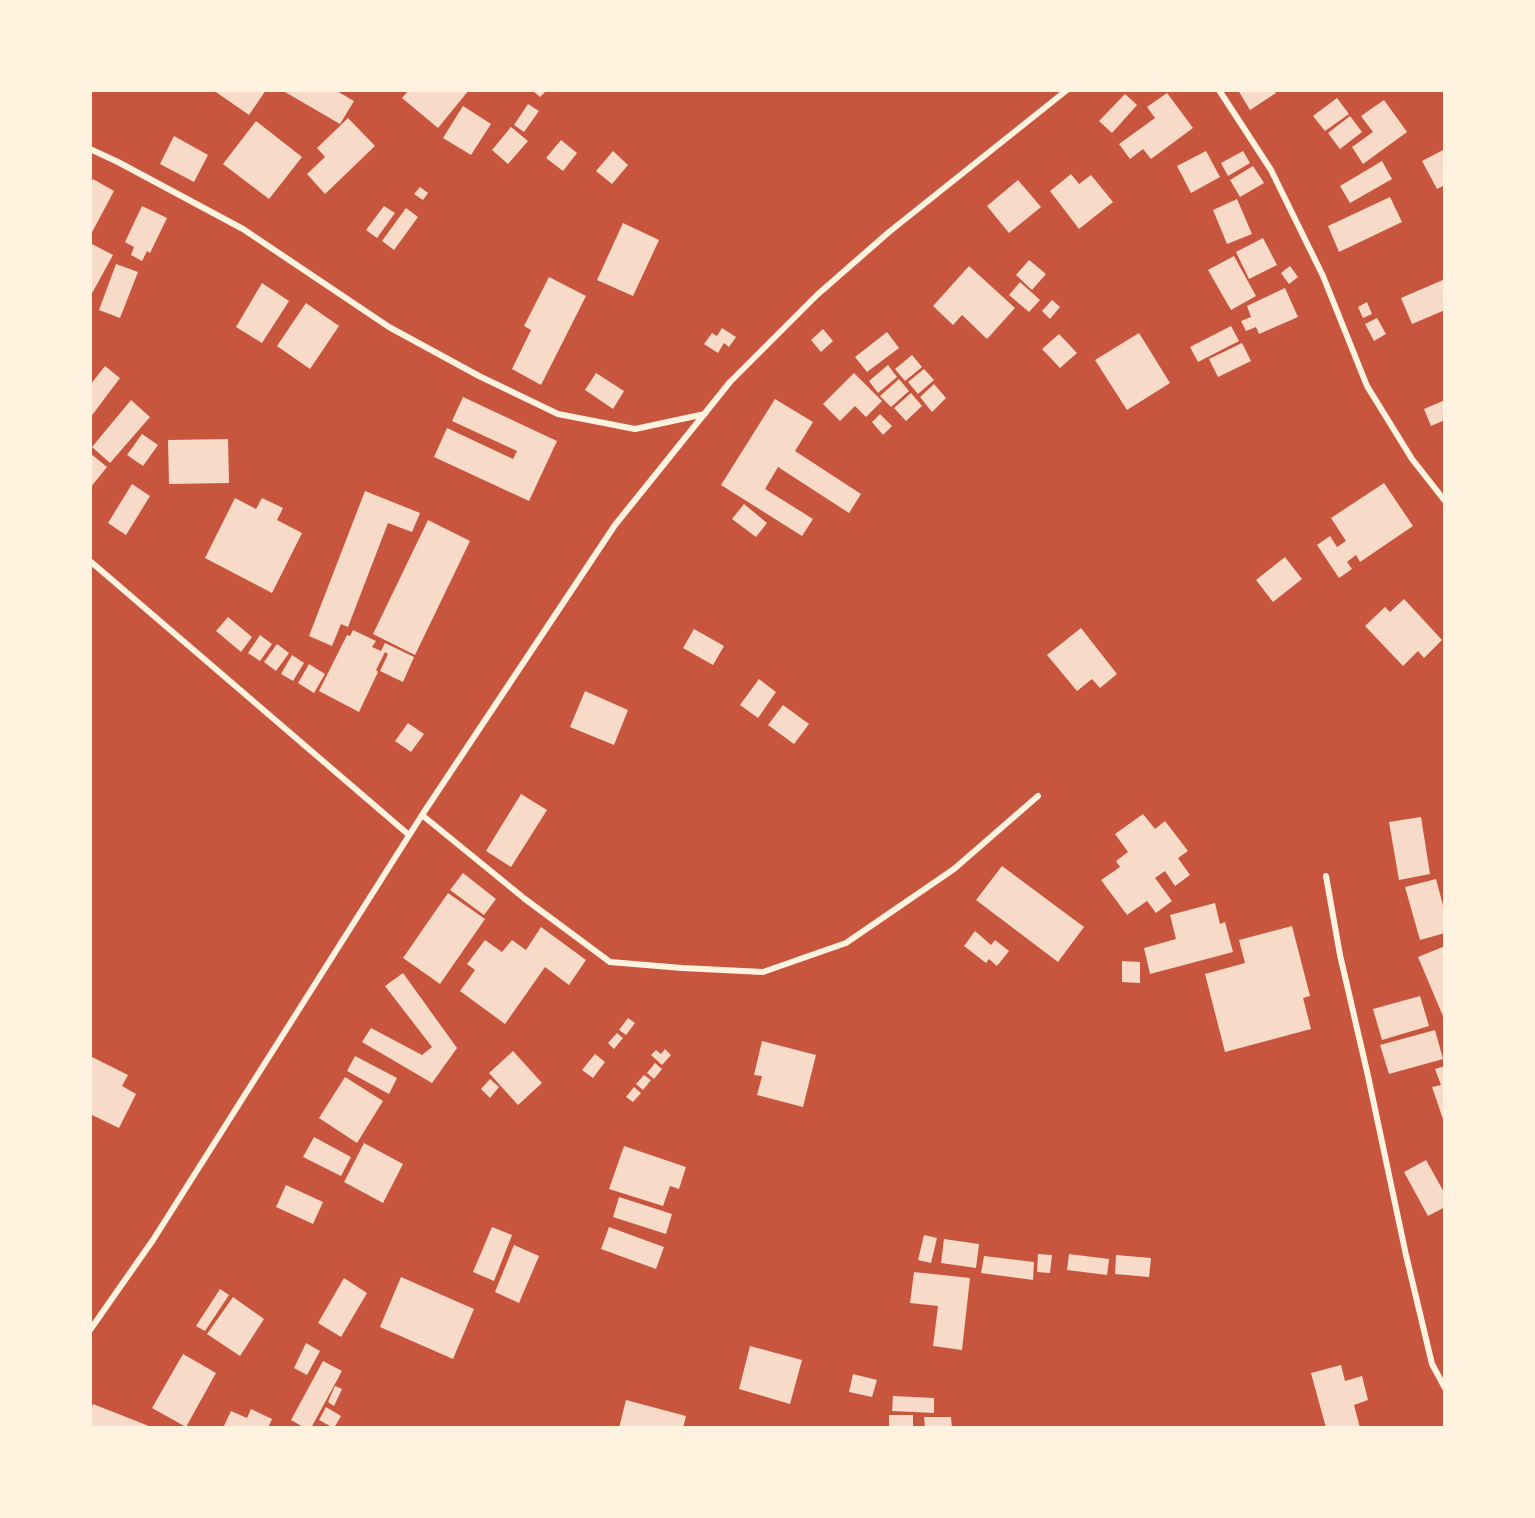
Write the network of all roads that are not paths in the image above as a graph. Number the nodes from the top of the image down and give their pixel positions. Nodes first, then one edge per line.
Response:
1 (1067, 90) edge
2 (1219, 90) edge
3 (90, 149) edge
4 (705, 414) junction
5 (1445, 501) edge
6 (90, 561) edge
7 (1038, 796) dead end
8 (422, 815) junction
9 (409, 835) junction
10 (1326, 876) dead end
11 (90, 1330) edge
12 (1445, 1388) edge

1 - 4 street
2 - 5 street
3 - 4 street
4 - 8 street
6 - 9 street
7 - 8 street
8 - 9 street
9 - 11 street
10 - 12 street

